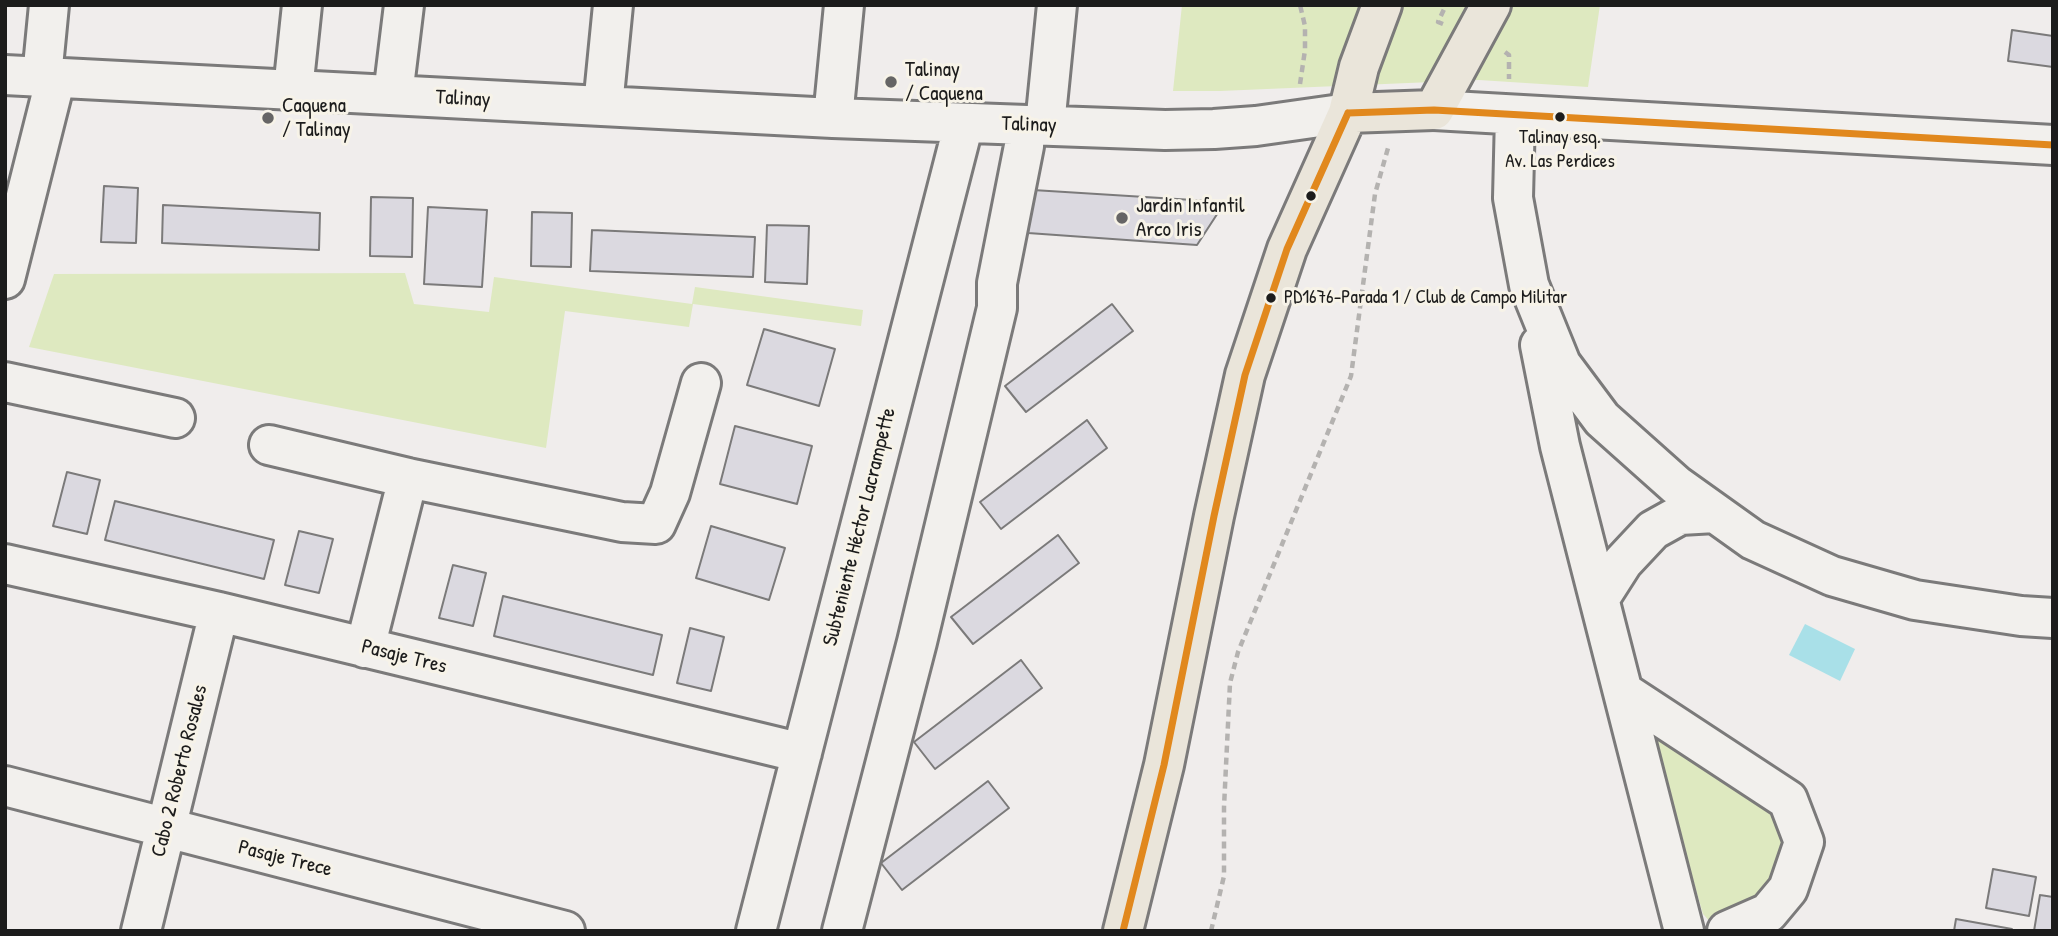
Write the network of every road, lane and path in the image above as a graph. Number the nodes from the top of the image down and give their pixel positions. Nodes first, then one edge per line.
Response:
1 (49, 5) edge
2 (302, 5) edge
3 (404, 5) edge
4 (613, 5) edge
5 (844, 5) edge
6 (1057, 5) edge
7 (1300, 5) edge
8 (1382, 5) edge
9 (1446, 5) edge
10 (1491, 5) edge
11 (1438, 22) dead end
12 (24, 80) edge
13 (1300, 84) dead end
14 (293, 90) junction
15 (393, 95) junction
16 (603, 106) junction
17 (1434, 110) junction
18 (1348, 113) junction
19 (1515, 115) junction
20 (833, 118) junction
21 (964, 123) junction
22 (1035, 125) junction
23 (2053, 145) edge
24 (1401, 148) dead end
25 (5, 279) edge
26 (1529, 285) junction
27 (5, 382) edge
28 (701, 383) dead end
29 (175, 418) dead end
30 (269, 445) dead end
31 (408, 478) junction
32 (1715, 513) junction
33 (5, 564) edge
34 (1600, 598) junction
35 (219, 612) junction
36 (2053, 618) edge
37 (365, 648) junction
38 (1625, 693) junction
39 (802, 752) junction
40 (5, 786) edge
41 (166, 828) junction
42 (141, 931) edge
43 (565, 931) edge
44 (756, 931) edge
45 (842, 931) edge
46 (1123, 931) edge
47 (1211, 931) edge
48 (1684, 931) edge
49 (1727, 931) edge

1 - 12 street
2 - 14 street
3 - 15 street
4 - 16 street
5 - 20 street
6 - 22 street
7 - 13 path
8 - 18 main road
9 - 11 path
10 - 17 main road
12 - 14 street, Talinay
12 - 25 street
14 - 15 street, Talinay
15 - 16 street, Talinay
16 - 20 street, Talinay
17 - 18 main road, Talinay
17 - 19 street, Talinay
18 - 22 street, Talinay
18 - 46 main road
19 - 23 street, Talinay
19 - 26 street
20 - 21 street, Talinay
21 - 22 street, Talinay
21 - 39 street, Subteniente Héctor Lacrampette
22 - 45 street
24 - 47 path
26 - 32 street
26 - 34 street
27 - 29 street
28 - 31 street
30 - 31 street
31 - 37 street
32 - 34 street
32 - 36 street
33 - 35 street, Pasaje Tres
34 - 38 street
35 - 37 street, Pasaje Tres
35 - 41 street, Cabo 2 Roberto Rosales
37 - 39 street, Pasaje Tres
38 - 48 street
38 - 49 street
39 - 44 street, Subteniente Héctor Lacrampette
40 - 41 street, Pasaje Trece
41 - 42 street, Cabo 2 Roberto Rosales
41 - 43 street, Pasaje Trece

